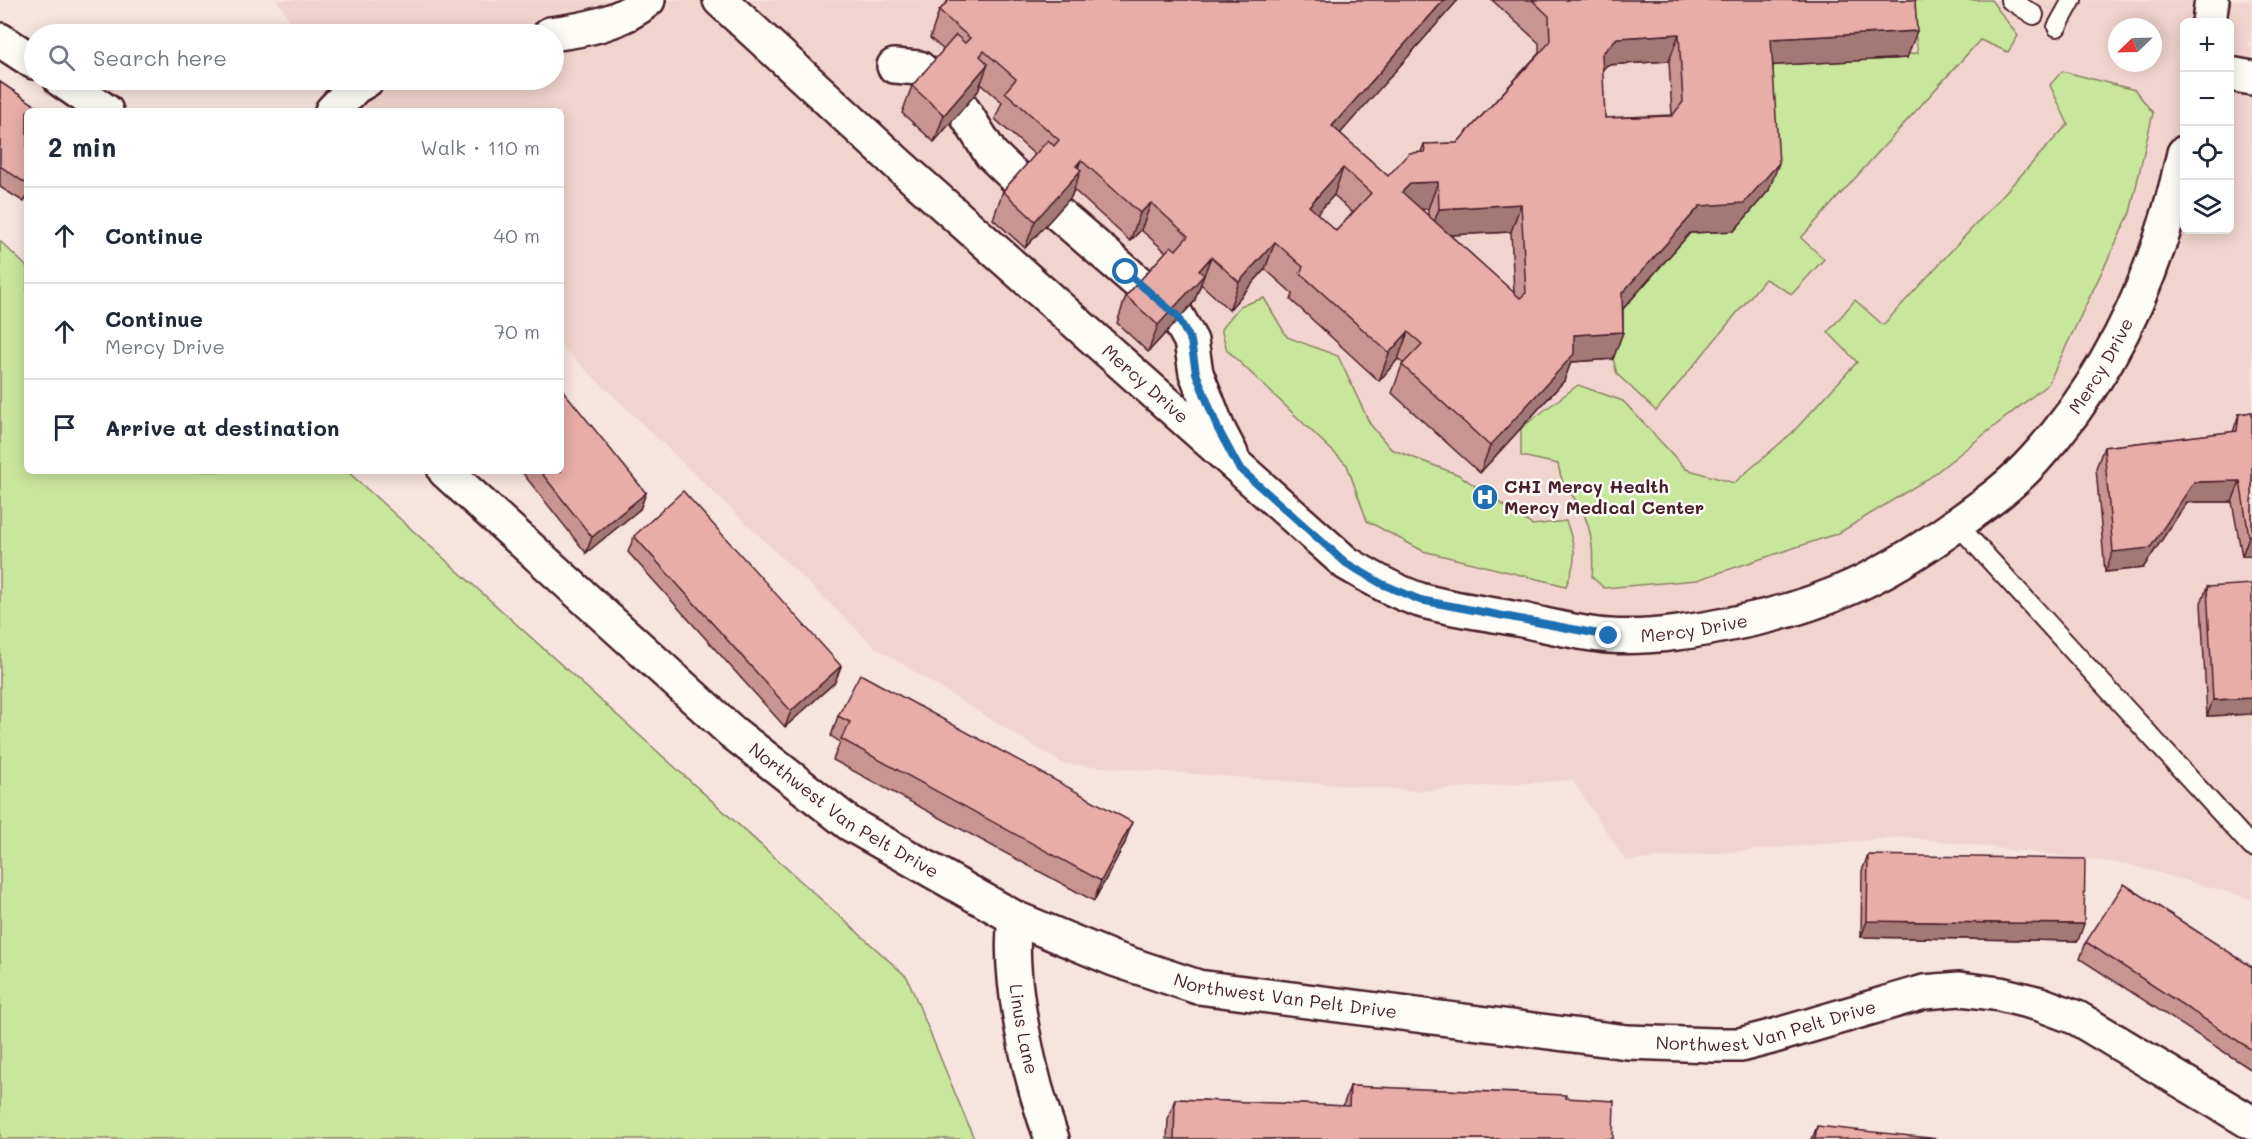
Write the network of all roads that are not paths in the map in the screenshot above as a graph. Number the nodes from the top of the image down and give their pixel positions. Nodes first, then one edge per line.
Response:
1 (648, 0) edge
2 (720, 0) edge
3 (2010, 0) edge
4 (2029, 0) edge
5 (2072, 0) edge
6 (2212, 0) edge
7 (2210, 18) edge
8 (2057, 27) dead end
9 (564, 32) edge
10 (0, 40) edge
11 (24, 56) edge
12 (894, 66) dead end
13 (2234, 75) edge
14 (2252, 78) edge
15 (76, 90) edge
16 (352, 90) edge
17 (102, 108) edge
18 (335, 108) edge
19 (2180, 173) edge
20 (1239, 468) junction
21 (448, 474) edge
22 (1957, 524) junction
23 (2252, 847) edge
24 (1015, 918) junction
25 (2252, 1123) edge
26 (1052, 1139) edge

1 - 9 street
2 - 20 street, Mercy Drive
3 - 4 lane
5 - 8 lane
6 - 7 street
10 - 11 street
12 - 20 street
13 - 14 street
15 - 17 street
16 - 18 street
19 - 22 street, Mercy Drive
20 - 22 street, Mercy Drive
21 - 24 street, Northwest Van Pelt Drive
22 - 23 lane
24 - 25 street, Northwest Van Pelt Drive
24 - 26 street, Linus Lane

